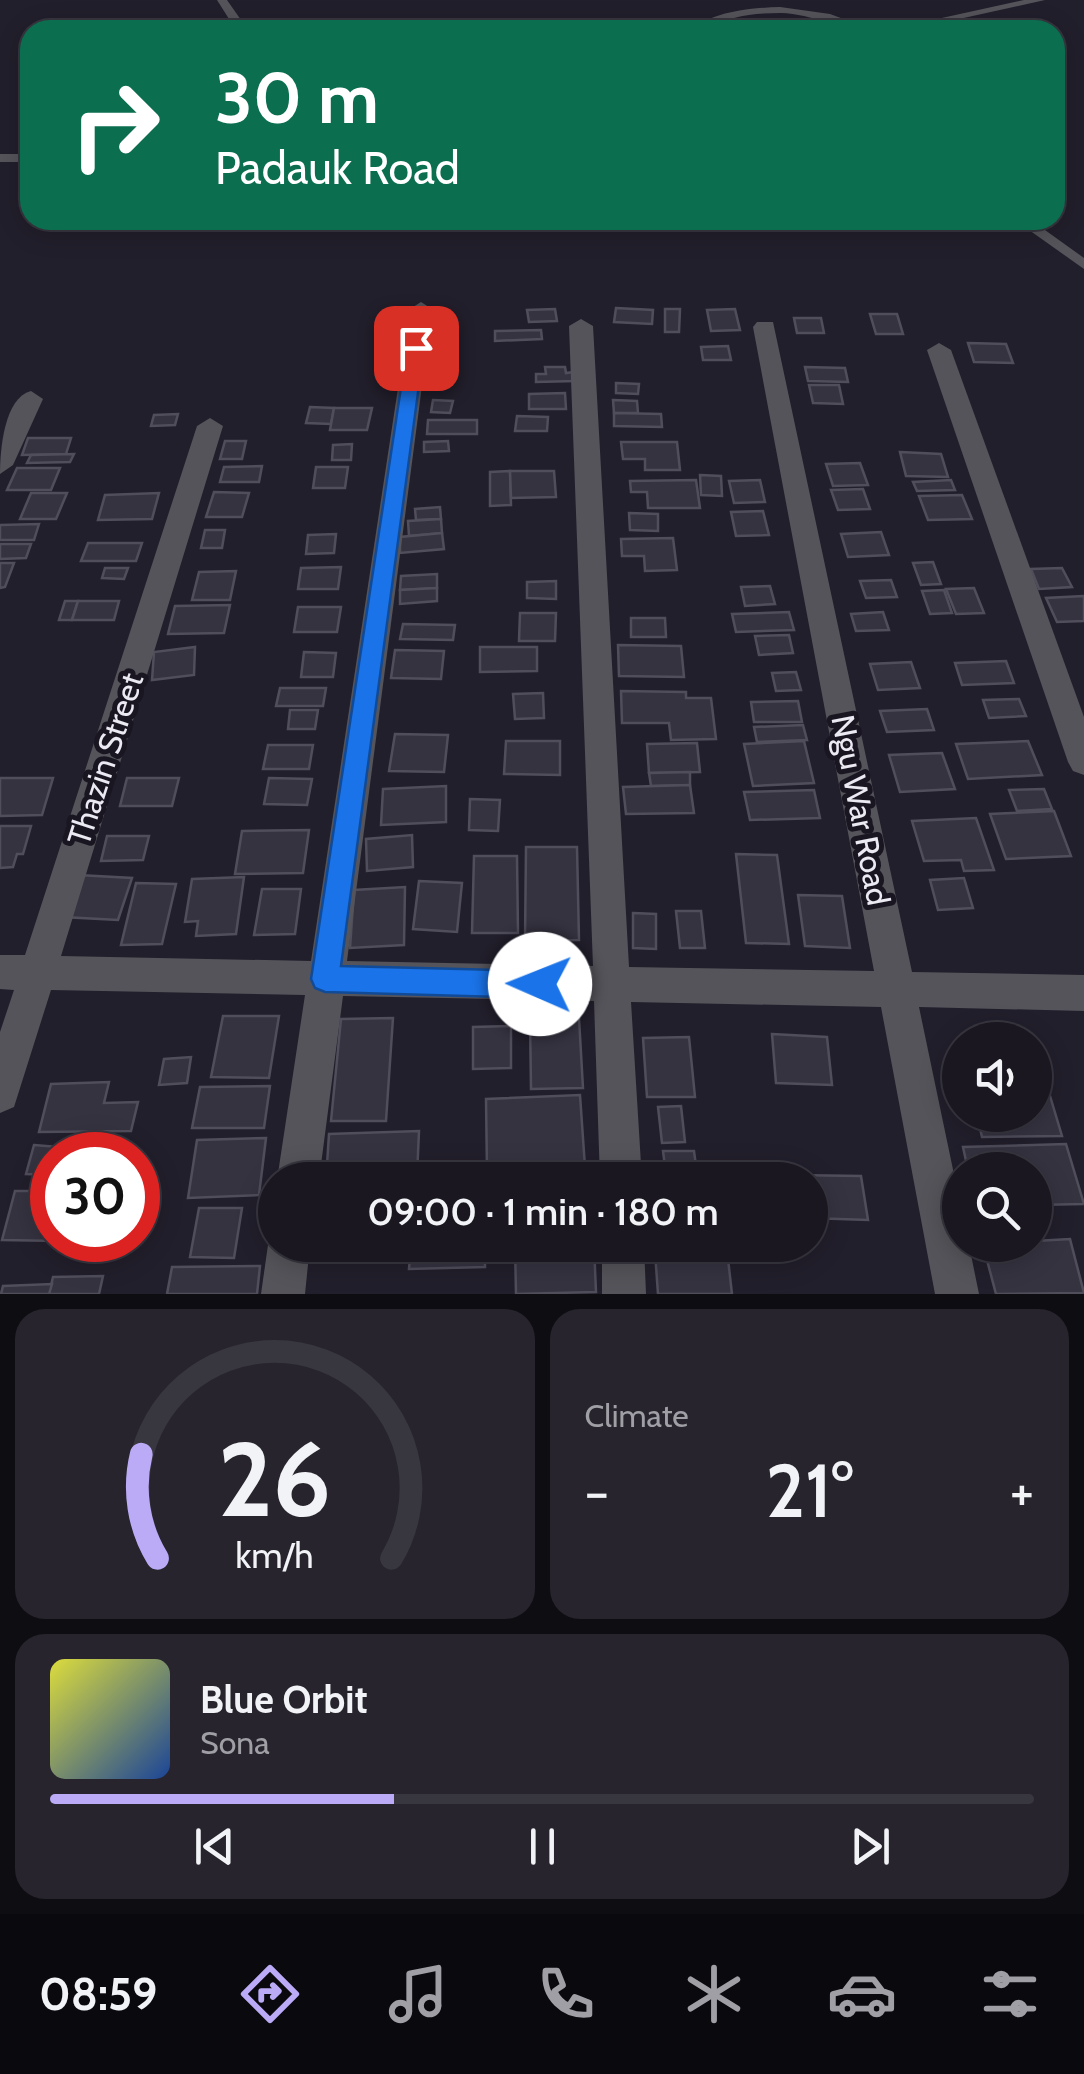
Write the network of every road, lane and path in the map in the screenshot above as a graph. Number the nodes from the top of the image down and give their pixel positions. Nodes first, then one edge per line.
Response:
1 (722, 0) edge
2 (1040, 0) edge
3 (740, 13) junction
4 (714, 20) edge
5 (833, 20) edge
6 (942, 20) edge
7 (1036, 230) edge
8 (1084, 265) edge
9 (421, 309) dead end
10 (582, 326) dead end
11 (765, 327) dead end
12 (939, 350) dead end
13 (31, 399) dead end
14 (210, 426) dead end
15 (0, 465) edge
16 (1084, 762) edge
17 (18, 972) edge
18 (325, 979) junction
19 (612, 986) junction
20 (897, 990) junction
21 (1084, 993) edge
22 (0, 1093) edge
23 (300, 1162) edge
24 (620, 1162) edge
25 (287, 1262) edge
26 (623, 1262) edge
27 (283, 1294) edge
28 (624, 1294) edge
29 (957, 1294) edge

1 - 3 lane
2 - 6 lane
3 - 4 lane
3 - 5 lane
7 - 8 lane
9 - 18 street
10 - 19 street
11 - 20 street, Ngu War Road
12 - 16 street
13 - 15 street
14 - 17 street, Thazin Street
17 - 18 street
17 - 22 street, Thazin Street
18 - 19 street
18 - 23 street
19 - 20 street
19 - 24 street
20 - 21 street
20 - 29 street, Ngu War Road
25 - 27 street
26 - 28 street

